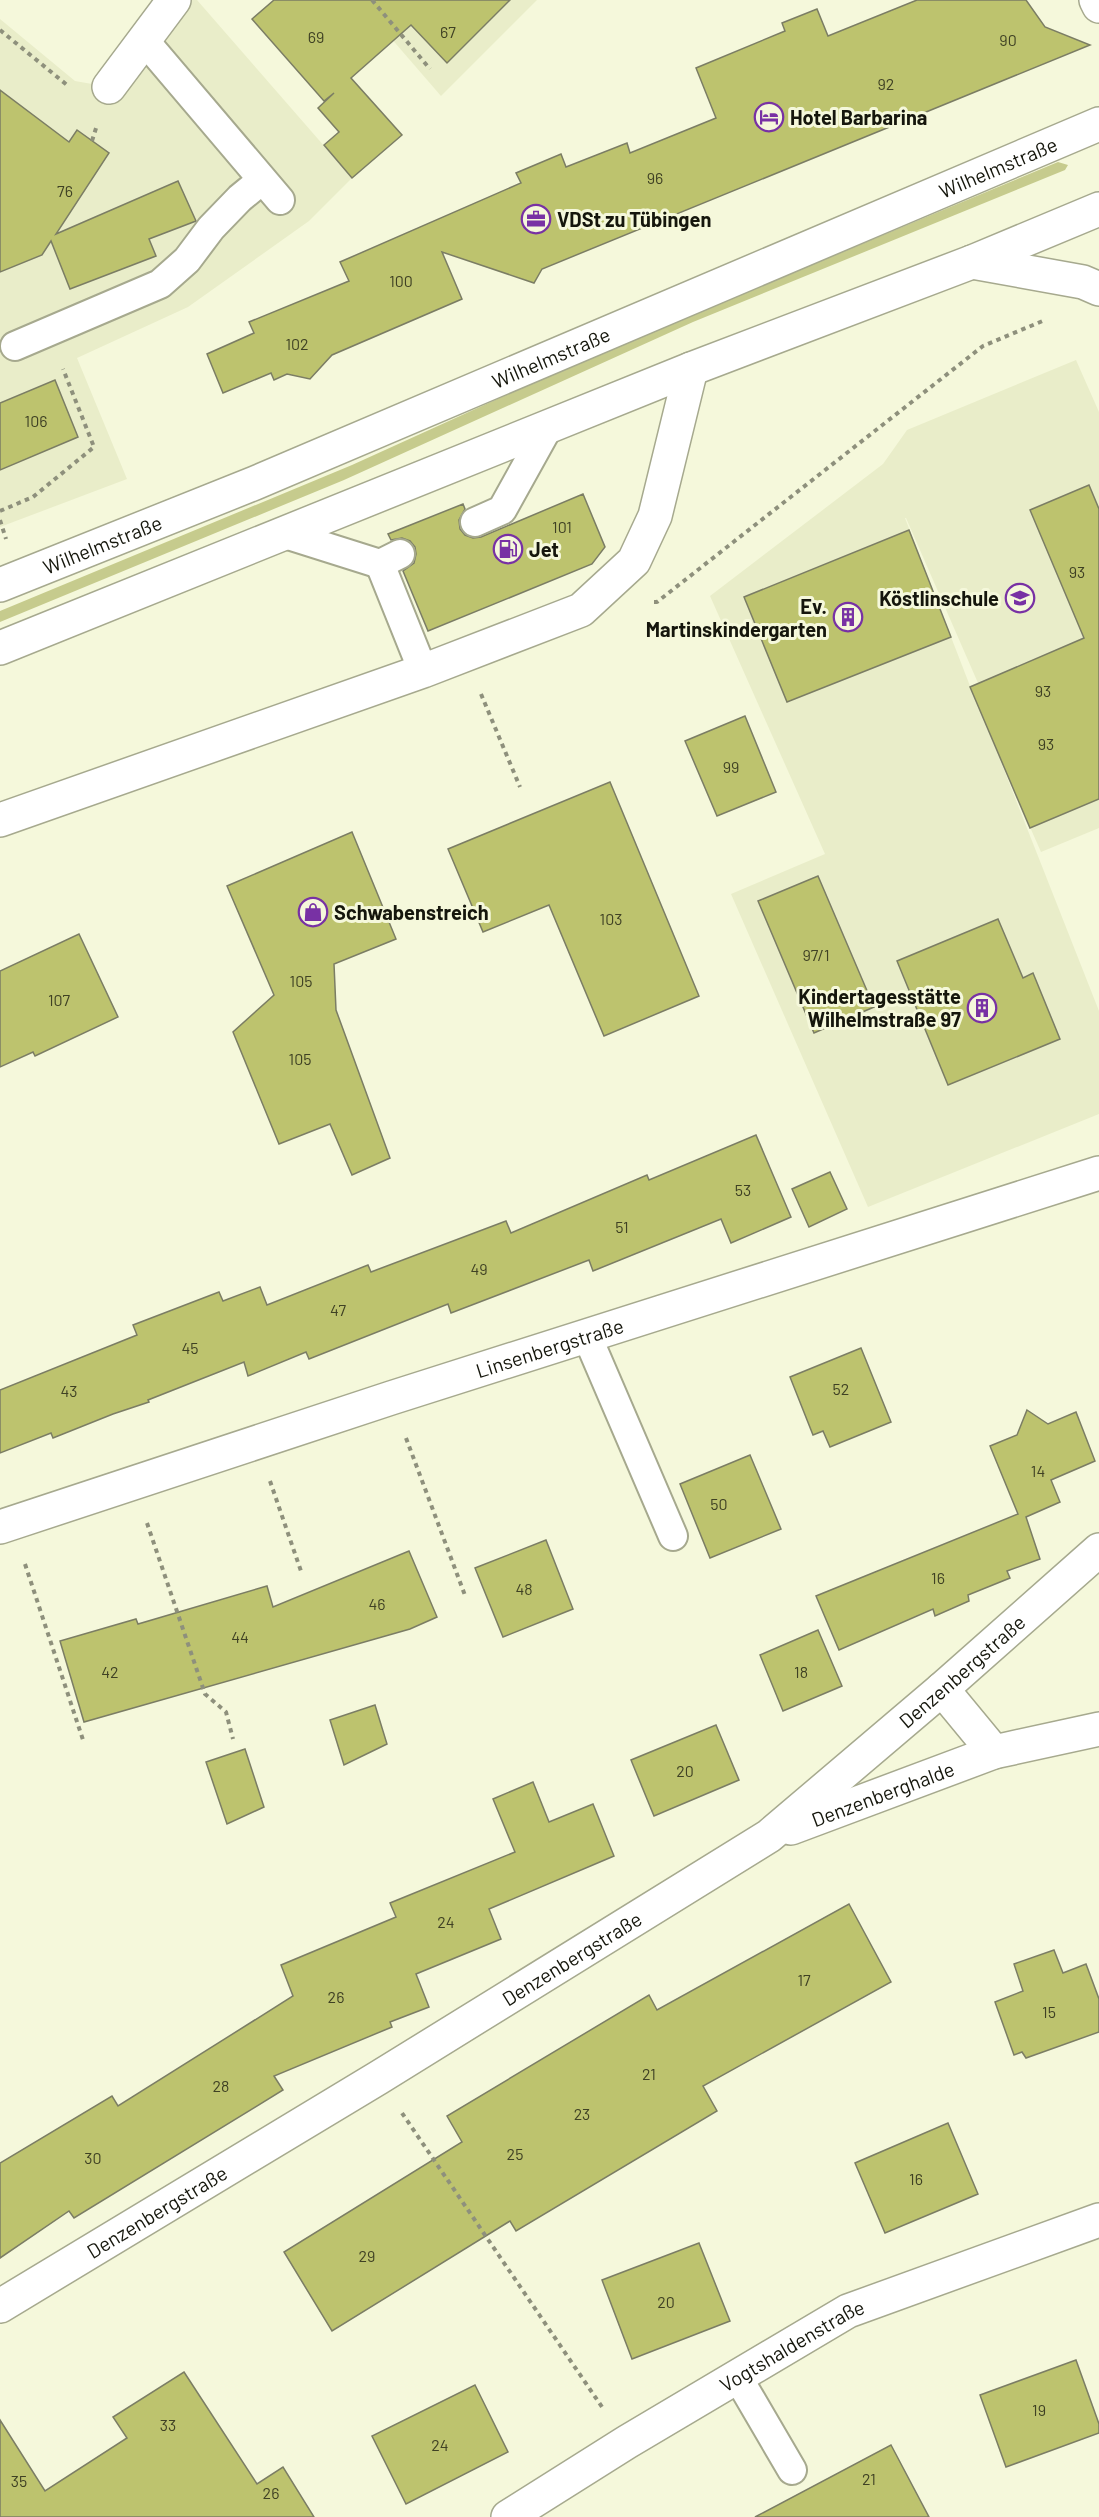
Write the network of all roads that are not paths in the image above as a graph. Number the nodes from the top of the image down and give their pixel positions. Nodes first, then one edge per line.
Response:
1 (174, 0) edge
2 (1096, 0) edge
3 (1099, 6) edge
4 (144, 40) junction
5 (110, 87) road end
6 (1099, 124) edge
7 (1099, 209) edge
8 (972, 262) junction
9 (1099, 289) edge
10 (15, 346) dead end
11 (691, 369) junction
12 (547, 429) junction
13 (475, 522) dead end
14 (285, 534) junction
15 (0, 585) edge
16 (0, 648) edge
17 (423, 671) junction
18 (0, 820) edge
19 (1099, 1173) edge
20 (587, 1336) junction
21 (6, 1525) edge
22 (672, 1536) dead end
23 (1099, 1550) edge
24 (942, 1689) junction
25 (1099, 1729) edge
26 (994, 1752) junction
27 (769, 1836) junction
28 (1099, 2220) edge
29 (0, 2306) edge
30 (737, 2376) junction
31 (792, 2470) dead end
32 (507, 2517) edge

1 - 4 street
2 - 3 street
4 - 5 street
4 - 10 lane
6 - 15 street, Wilhelmstraße
7 - 8 street
8 - 9 street
8 - 11 street
11 - 12 street
11 - 17 street
12 - 13 lane
12 - 14 street
14 - 16 street
14 - 17 lane
17 - 18 street
19 - 20 street, Linsenbergstraße
20 - 21 street, Linsenbergstraße
20 - 22 lane
23 - 24 street, Denzenbergstraße
24 - 26 street
24 - 27 street, Denzenbergstraße
25 - 26 street, Denzenberghalde
26 - 27 street, Denzenberghalde
27 - 29 street, Denzenbergstraße
28 - 30 street, Vogtshaldenstraße
30 - 31 lane
30 - 32 street, Vogtshaldenstraße

